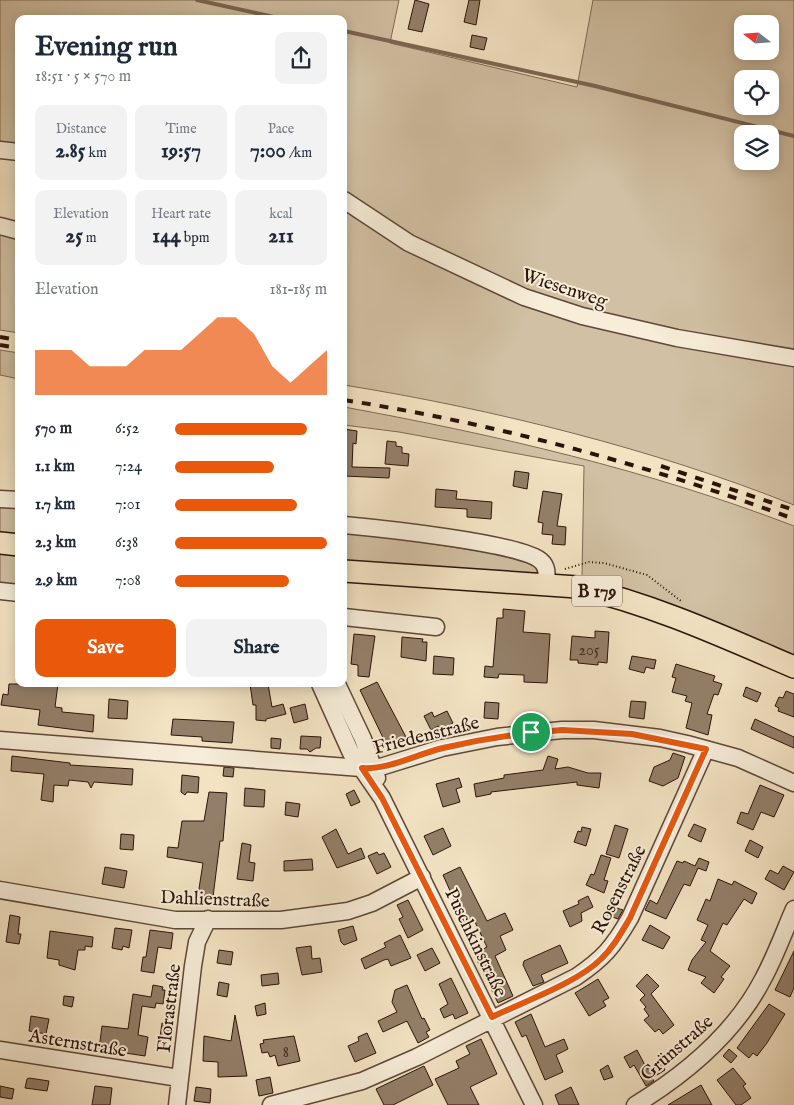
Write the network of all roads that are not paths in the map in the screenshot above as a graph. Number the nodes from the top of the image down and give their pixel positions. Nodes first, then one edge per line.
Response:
1 (0, 150) edge
2 (15, 152) edge
3 (347, 202) edge
4 (0, 226) edge
5 (15, 230) edge
6 (794, 358) edge
7 (0, 499) edge
8 (15, 500) edge
9 (347, 525) edge
10 (0, 543) edge
11 (15, 545) edge
12 (347, 571) edge
13 (546, 586) junction
14 (0, 592) edge
15 (15, 593) edge
16 (347, 617) edge
17 (436, 627) dead end
18 (794, 667) edge
19 (321, 687) edge
20 (338, 687) edge
21 (0, 740) edge
22 (706, 749) junction
23 (368, 768) junction
24 (794, 783) edge
25 (422, 877) junction
26 (0, 890) edge
27 (794, 909) edge
28 (208, 918) junction
29 (492, 1017) junction
30 (0, 1050) edge
31 (179, 1078) junction
32 (177, 1105) edge
33 (271, 1105) edge
34 (534, 1105) edge
35 (635, 1105) edge

1 - 2 street
3 - 6 street, Wiesenweg
4 - 5 street
7 - 8 street
9 - 13 street
10 - 11 main road
12 - 13 main road, B 179
13 - 18 main road, B 179
14 - 15 street
16 - 17 street
19 - 23 street, Puschkinstraße
20 - 23 street, Puschkinstraße
21 - 23 street, Friedenstraße
22 - 23 street, Friedenstraße
22 - 24 street, Friedenstraße
22 - 29 street, Rosenstraße
23 - 25 street, Puschkinstraße
25 - 28 street, Dahlienstraße
25 - 29 street, Puschkinstraße
26 - 28 street, Dahlienstraße
27 - 35 street, Grünstraße
28 - 31 street, Florastraße
29 - 33 street, Rosenstraße
29 - 34 street, Puschkinstraße
30 - 31 street, Asternstraße
31 - 32 street, Florastraße

